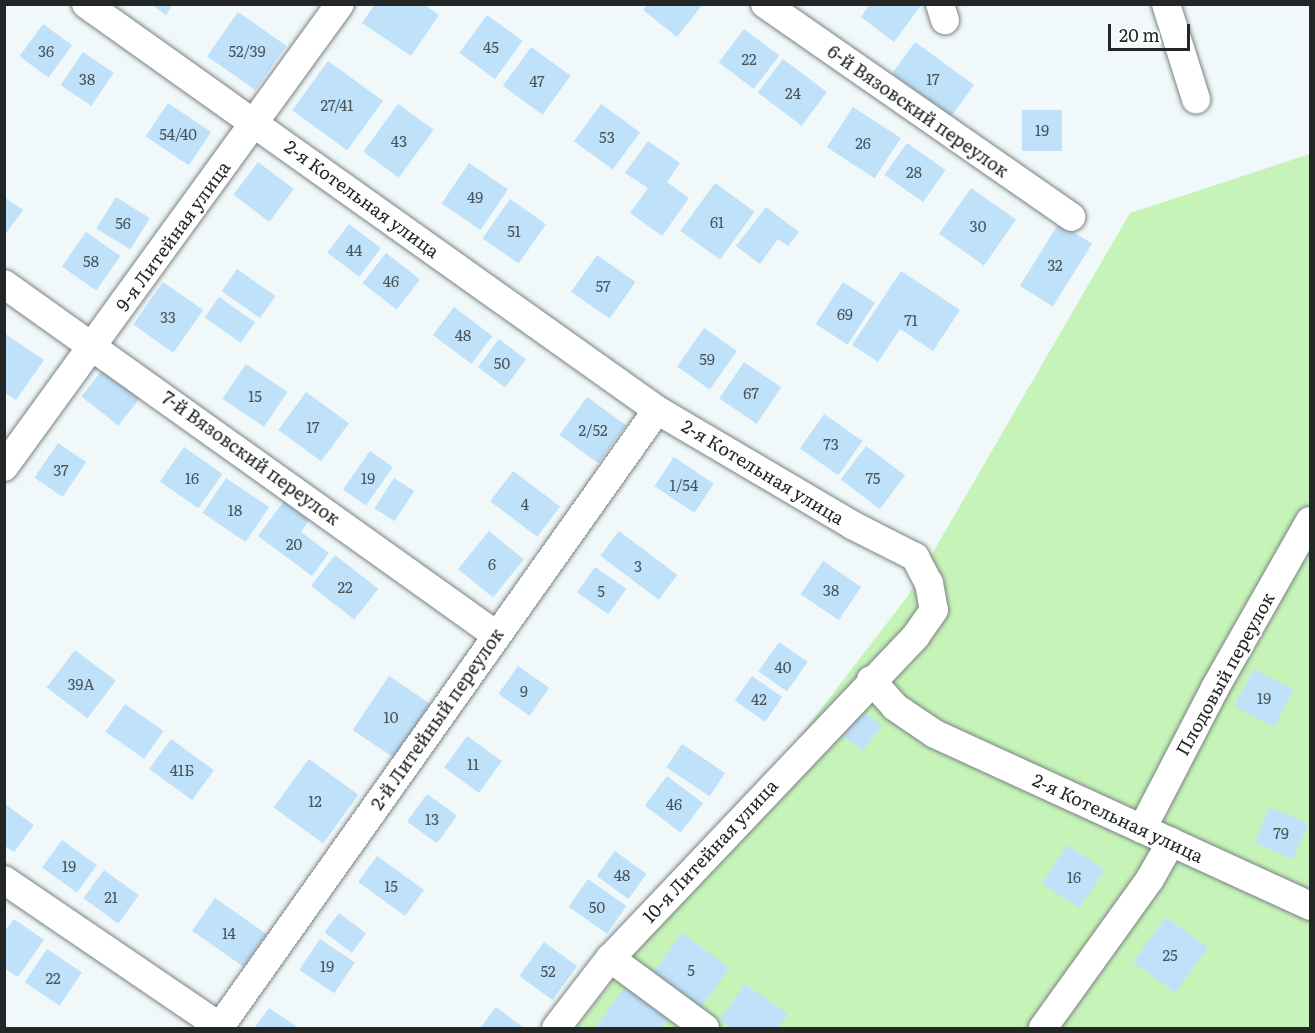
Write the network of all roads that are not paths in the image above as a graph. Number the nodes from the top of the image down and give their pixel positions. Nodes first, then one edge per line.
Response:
1 (86, 4) edge
2 (340, 4) edge
3 (765, 4) edge
4 (1166, 4) edge
5 (1196, 99) dead end
6 (256, 123) junction
7 (1071, 217) dead end
8 (4, 284) edge
9 (93, 344) junction
10 (657, 410) junction
11 (4, 467) edge
12 (1311, 521) edge
13 (496, 635) junction
14 (871, 680) junction
15 (1142, 829) junction
16 (1171, 842) junction
17 (4, 880) edge
18 (1311, 906) edge
19 (610, 958) junction
20 (219, 1028) edge
21 (556, 1029) edge
22 (705, 1029) edge
23 (1043, 1029) edge

1 - 6 street, 2-я Котельная улица
2 - 6 street, 9-я Литейная улица
3 - 7 street, 6-й Вязовский переулок
4 - 5 street
6 - 9 street, 9-я Литейная улица
6 - 10 street, 2-я Котельная улица
8 - 9 street, 7-й Вязовский переулок
9 - 11 street, 9-я Литейная улица
9 - 13 street, 7-й Вязовский переулок
10 - 13 street, 2-й Литейный переулок
10 - 14 street, 2-я Котельная улица
12 - 15 street, Плодовый переулок
13 - 20 street, 2-й Литейный переулок
14 - 15 street, 2-я Котельная улица
14 - 19 street, 10-я Литейная улица
15 - 16 street, 2-я Котельная улица
16 - 18 street, 2-я Котельная улица
16 - 23 street
17 - 20 street
19 - 21 street, 10-я Литейная улица
19 - 22 street

